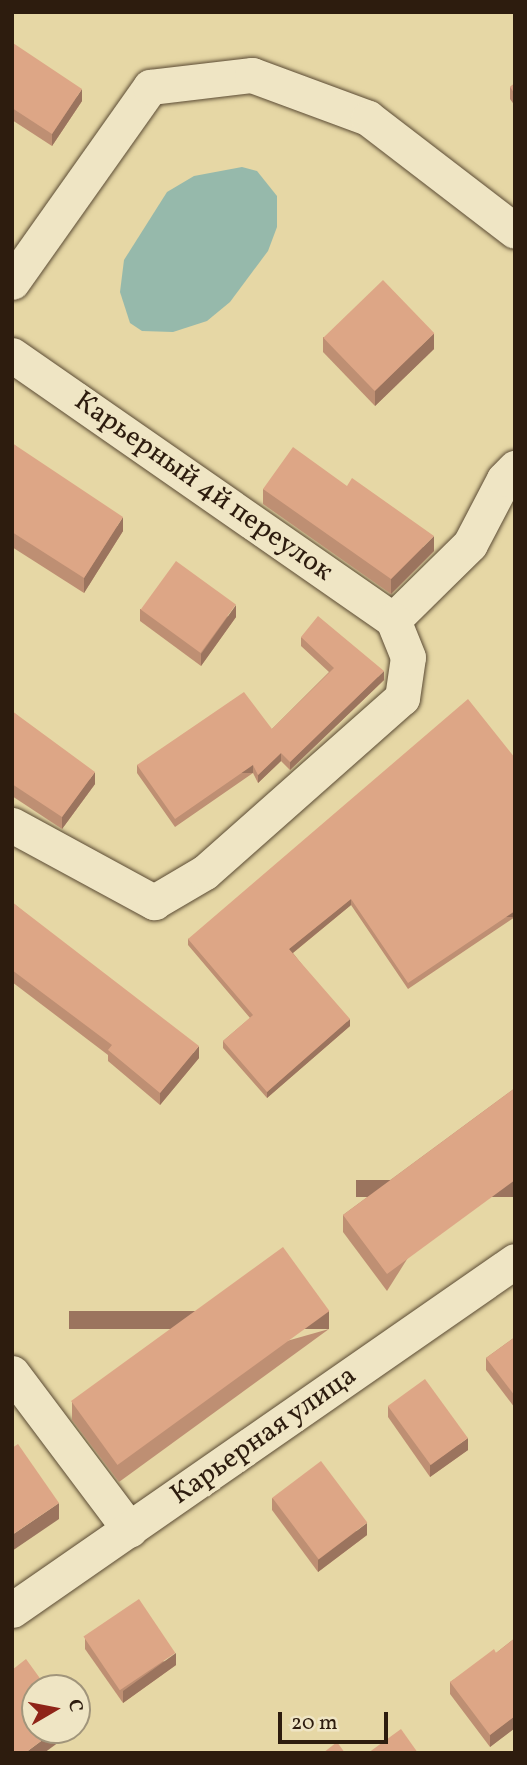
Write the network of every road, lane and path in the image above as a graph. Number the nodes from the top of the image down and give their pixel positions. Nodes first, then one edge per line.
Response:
1 (515, 231) edge
2 (12, 282) edge
3 (12, 355) edge
4 (515, 468) edge
5 (393, 620) junction
6 (12, 825) edge
7 (515, 1261) edge
8 (12, 1373) edge
9 (130, 1530) junction
10 (12, 1610) edge

1 - 2 street
3 - 5 street, Карьерный 4й переулок
4 - 5 street
5 - 6 street
7 - 9 street, Карьерная улица
8 - 9 street
9 - 10 street, Карьерная улица

